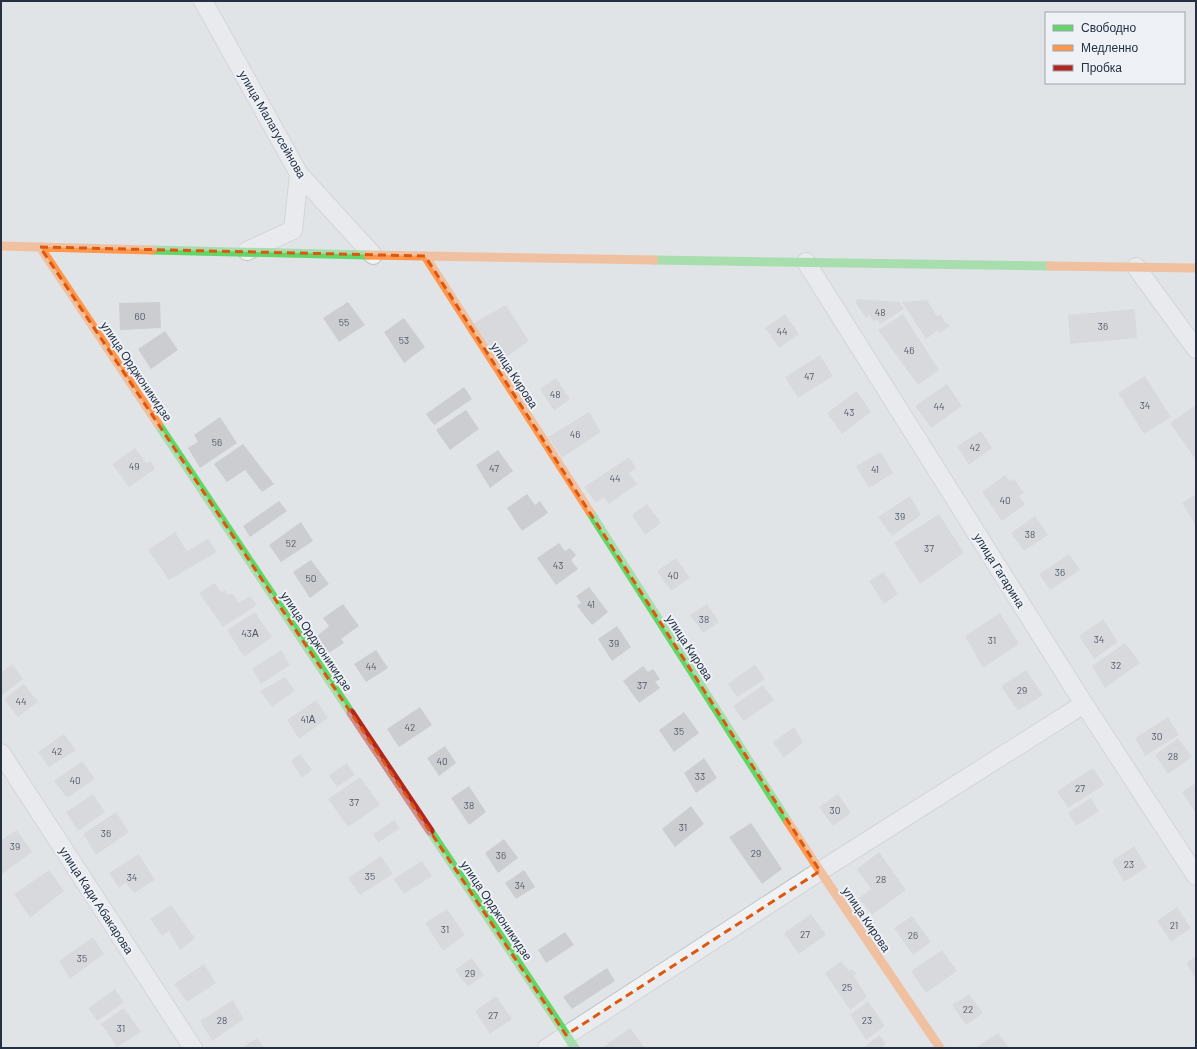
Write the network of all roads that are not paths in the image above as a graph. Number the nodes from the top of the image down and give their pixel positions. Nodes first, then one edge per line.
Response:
1 (203, 1) edge
2 (299, 174) junction
3 (1, 246) edge
4 (40, 247) junction
5 (246, 252) junction
6 (373, 255) junction
7 (425, 256) junction
8 (806, 262) junction
9 (1136, 268) junction
10 (1196, 268) edge
11 (1196, 349) edge
12 (1084, 704) junction
13 (1, 752) edge
14 (820, 871) junction
15 (1196, 876) edge
16 (570, 1041) edge
17 (193, 1048) edge
18 (546, 1048) edge
19 (940, 1048) edge

1 - 2 street, улица Малагусейнова
2 - 5 street
2 - 6 street, улица Малагусейнова
3 - 4 street
4 - 5 street
4 - 16 street, улица Орджоникидзе
5 - 6 street
6 - 7 street
7 - 8 street
7 - 14 street, улица Кирова
8 - 9 street
8 - 12 street, улица Гагарина
9 - 10 street
9 - 11 street
12 - 14 street
12 - 15 street, улица Гагарина
13 - 17 street, улица Кади Абакарова
14 - 16 street
14 - 19 street, улица Кирова
16 - 18 street

